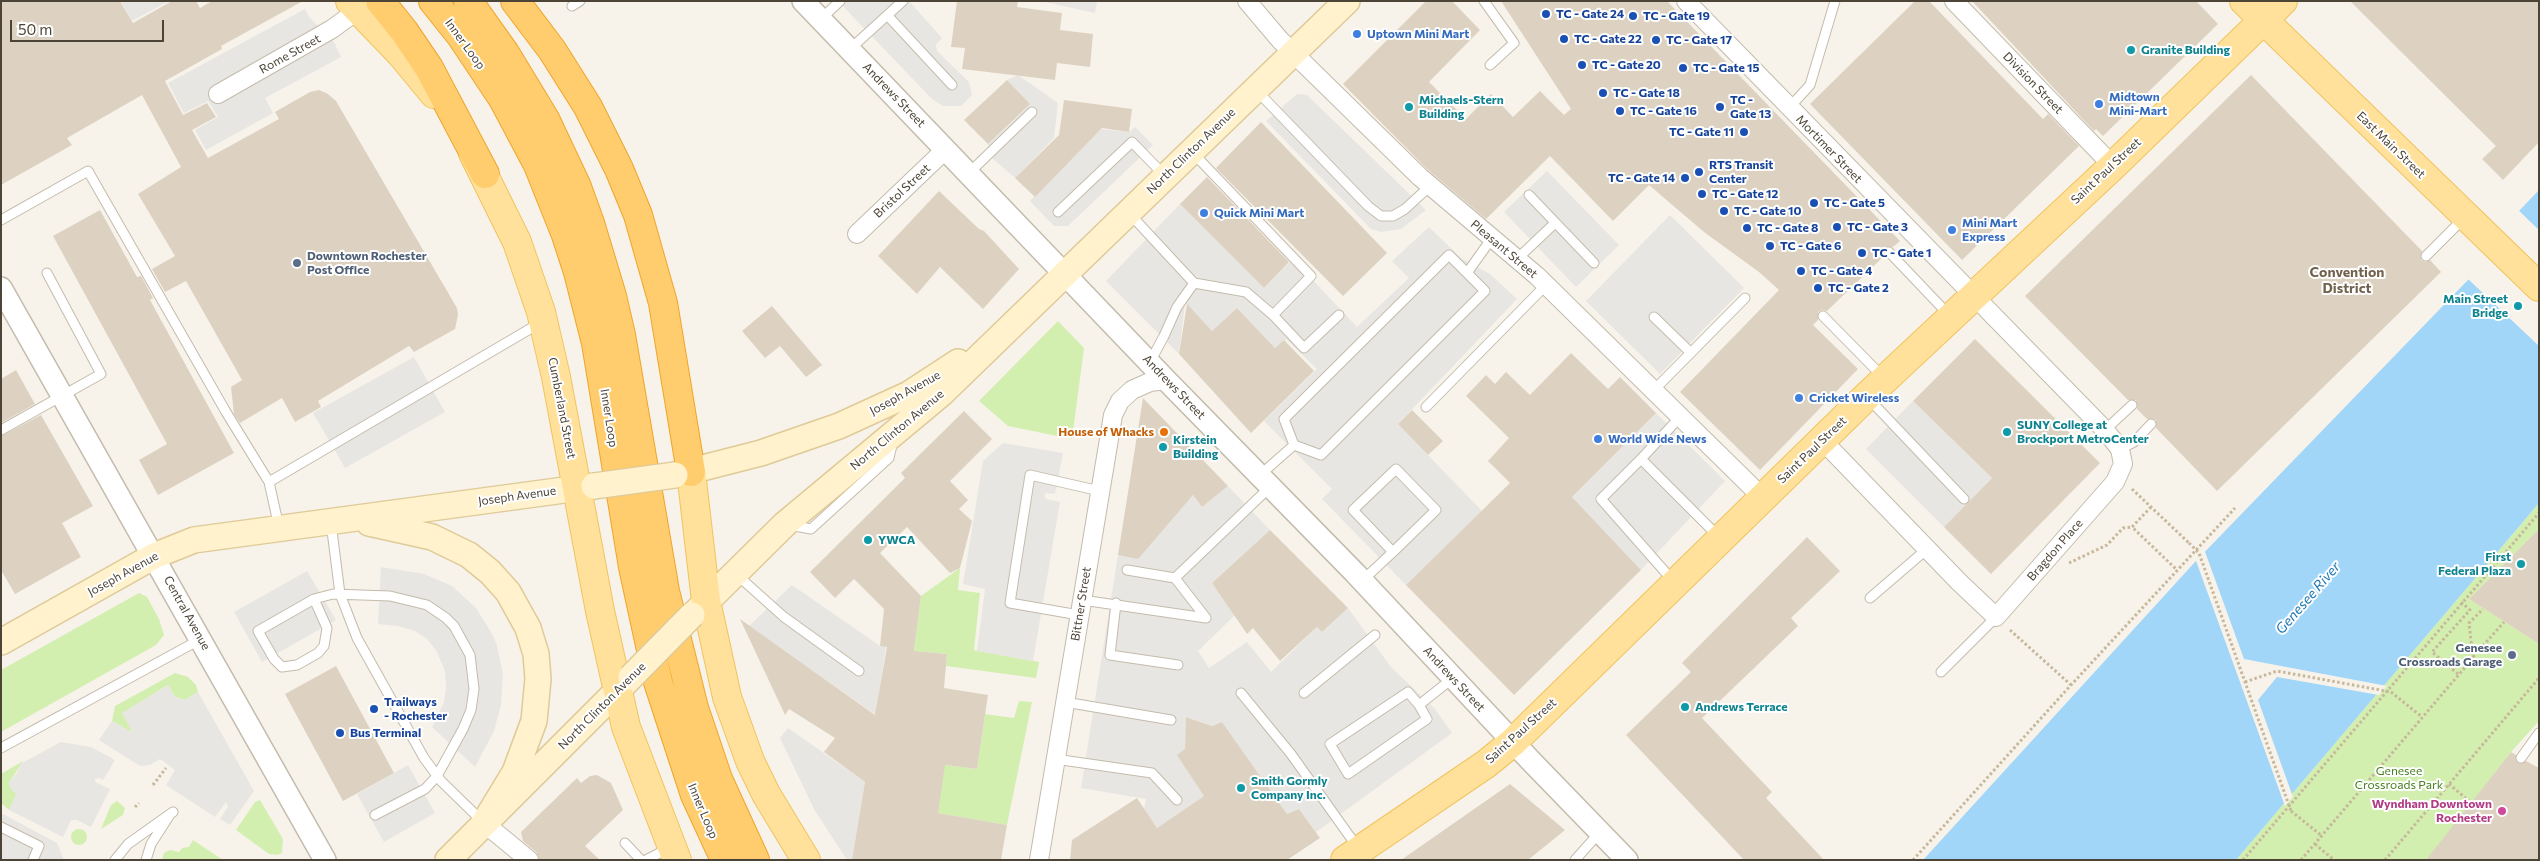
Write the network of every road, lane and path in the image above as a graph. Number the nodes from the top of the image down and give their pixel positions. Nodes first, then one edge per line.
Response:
1 (433, 1) edge
2 (468, 1) edge
3 (514, 1) edge
4 (803, 1) edge
5 (840, 1) edge
6 (903, 1) edge
7 (1246, 1) edge
8 (1347, 1) edge
9 (1484, 1) edge
10 (1686, 1) edge
11 (1835, 1) edge
12 (1954, 1) edge
13 (2283, 1) edge
14 (363, 4) edge
15 (2254, 11) edge
16 (888, 16) junction
17 (821, 20) junction
18 (850, 50) junction
19 (1292, 52) junction
20 (1490, 65) dead end
21 (952, 85) dead end
22 (1255, 89) junction
23 (218, 94) dead end
24 (1789, 108) junction
25 (1032, 112) dead end
26 (946, 149) junction
27 (1191, 151) junction
28 (2113, 166) junction
29 (969, 173) junction
30 (485, 174) joint
31 (1165, 176) junction
32 (1430, 186) junction
33 (1529, 195) dead end
34 (1058, 212) dead end
35 (1128, 212) junction
36 (1, 220) edge
37 (2471, 222) junction
38 (1556, 223) junction
39 (857, 234) dead end
40 (1492, 238) junction
41 (1889, 252) dead end
42 (2426, 256) dead end
43 (1517, 259) junction
44 (1594, 263) dead end
45 (47, 273) dead end
46 (1065, 273) junction
47 (1467, 274) junction
48 (1194, 283) junction
49 (1546, 286) junction
50 (2539, 286) edge
51 (1, 288) edge
52 (1972, 296) junction
53 (1745, 298) dead end
54 (1338, 314) dead end
55 (1273, 315) junction
56 (1823, 316) dead end
57 (1951, 316) junction
58 (1022, 317) junction
59 (1654, 317) dead end
60 (543, 321) junction
61 (1691, 353) junction
62 (1150, 362) junction
63 (1166, 380) junction
64 (1876, 388) junction
65 (1653, 391) junction
66 (62, 396) junction
67 (2132, 405) dead end
68 (1426, 407) dead end
69 (1680, 417) junction
70 (2152, 424) dead end
71 (1, 430) edge
72 (2106, 430) junction
73 (1822, 440) junction
74 (1294, 445) junction
75 (2120, 449) junction
76 (1642, 458) junction
77 (683, 473) junction
78 (1265, 481) junction
79 (269, 482) junction
80 (586, 487) junction
81 (1100, 491) junction
82 (2135, 492) dead end
83 (1762, 497) junction
84 (1964, 499) dead end
85 (2151, 508) junction
86 (2235, 508) dead end
87 (2539, 513) edge
88 (330, 521) junction
89 (2132, 527) junction
90 (279, 528) junction
91 (1721, 538) junction
92 (1927, 549) junction
93 (1393, 552) junction
94 (154, 556) junction
95 (2064, 566) dead end
96 (1127, 570) dead end
97 (2177, 570) junction
98 (735, 573) junction
99 (1175, 578) junction
100 (1362, 580) junction
101 (1675, 583) junction
102 (340, 594) junction
103 (1870, 598) dead end
104 (314, 599) junction
105 (2461, 602) junction
106 (1116, 603) junction
107 (1080, 607) junction
108 (699, 608) junction
109 (2483, 609) dead end
110 (2001, 621) junction
111 (2504, 622) dead end
112 (1375, 635) dead end
113 (201, 639) junction
114 (1, 642) edge
115 (2473, 658) junction
116 (1178, 665) dead end
117 (859, 671) dead end
118 (1941, 672) dead end
119 (2458, 674) junction
120 (1453, 678) junction
121 (2539, 678) edge
122 (2245, 682) junction
123 (625, 683) junction
124 (2071, 685) junction
125 (1241, 693) dead end
126 (1304, 693) dead end
127 (1065, 702) junction
128 (1419, 705) junction
129 (2422, 717) junction
130 (1171, 720) dead end
131 (2539, 733) edge
132 (1513, 742) junction
133 (1, 748) edge
134 (2521, 758) dead end
135 (1056, 759) junction
136 (166, 768) dead end
137 (437, 776) junction
138 (2449, 784) junction
139 (153, 785) dead end
140 (1176, 800) dead end
141 (2469, 801) dead end
142 (138, 803) dead end
143 (135, 807) dead end
144 (375, 816) dead end
145 (484, 824) junction
146 (1, 827) edge
147 (1600, 832) junction
148 (2322, 836) junction
149 (625, 843) dead end
150 (2315, 844) junction
151 (675, 853) edge
152 (1352, 855) edge
153 (33, 860) edge
154 (115, 860) edge
155 (146, 860) edge
156 (325, 860) edge
157 (448, 860) edge
158 (529, 860) edge
159 (641, 860) edge
160 (646, 860) edge
161 (725, 860) edge
162 (755, 860) edge
163 (806, 860) edge
164 (1039, 860) edge
165 (1575, 860) edge
166 (1627, 860) edge
167 (1913, 860) edge
168 (2243, 860) edge
169 (2301, 860) edge
170 (2334, 860) edge
171 (2385, 860) edge

1 - 161 highway, Inner Loop
2 - 162 highway
3 - 77 highway
4 - 17 street, Andrews Street
5 - 17 lane
6 - 16 lane
7 - 19 street, Pleasant Street
8 - 19 main road, North Clinton Avenue
9 - 20 lane
10 - 24 street, Mortimer Street
11 - 24 lane
12 - 28 street, Division Street
13 - 15 main road, Saint Paul Street
14 - 23 street, Rome Street
14 - 30 highway
15 - 28 main road, Saint Paul Street
15 - 37 main road, East Main Street
16 - 18 lane
16 - 21 lane
17 - 18 street, Andrews Street
18 - 26 street, Andrews Street
19 - 22 main road, North Clinton Avenue
19 - 32 street, Pleasant Street
22 - 27 main road, North Clinton Avenue
22 - 32 lane
24 - 52 street, Mortimer Street
25 - 29 lane
26 - 29 street, Andrews Street
26 - 39 street, Bristol Street
27 - 31 main road, North Clinton Avenue
27 - 55 lane
28 - 52 main road, Saint Paul Street
29 - 46 street, Andrews Street
30 - 60 main road, Cumberland Street
31 - 34 lane
31 - 35 main road, North Clinton Avenue
32 - 40 street, Pleasant Street
33 - 38 lane
35 - 46 main road, North Clinton Avenue
35 - 48 lane
36 - 79 lane
37 - 42 lane
37 - 50 main road, East Main Street
38 - 43 lane
38 - 44 lane
40 - 43 street, Pleasant Street
40 - 47 lane
41 - 57 lane
43 - 49 street, Pleasant Street
45 - 66 lane
46 - 58 main road, North Clinton Avenue
46 - 62 street, Andrews Street
47 - 74 lane
47 - 74 lane
48 - 55 lane
48 - 62 lane
49 - 65 street, Pleasant Street
49 - 68 lane
51 - 66 street, Central Avenue
52 - 57 main road, Saint Paul Street
52 - 72 street
53 - 61 lane
54 - 55 lane
56 - 64 lane
57 - 64 main road, Saint Paul Street
58 - 77 main road, Joseph Avenue
58 - 98 main road, North Clinton Avenue
59 - 61 lane
60 - 79 lane
60 - 80 main road, Cumberland Street
61 - 65 lane
62 - 63 street, Andrews Street
63 - 78 street, Andrews Street
63 - 81 street, Bittner Street
64 - 73 main road, Saint Paul Street
64 - 84 lane
65 - 69 street, Pleasant Street
66 - 71 lane
66 - 94 street, Central Avenue
67 - 72 lane
69 - 76 lane
69 - 83 street, Pleasant Street
70 - 75 lane
72 - 75 street
73 - 83 main road, Saint Paul Street
73 - 92 street
74 - 78 lane
75 - 110 street, Bragdon Place
76 - 91 lane
76 - 101 lane
77 - 80 main road, Joseph Avenue, bridge
77 - 108 main road
78 - 99 lane
78 - 100 street, Andrews Street
79 - 90 lane
80 - 88 main road, Joseph Avenue
80 - 123 main road, Cumberland Street
81 - 107 street, Bittner Street
81 - 107 lane
82 - 85 path
83 - 91 main road, Saint Paul Street
85 - 89 path
85 - 122 path, bridge
86 - 97 path
87 - 105 path
88 - 90 main road, Joseph Avenue
88 - 102 lane
88 - 145 main road
89 - 95 path
89 - 97 path
90 - 94 main road, Joseph Avenue
91 - 101 main road, Saint Paul Street
92 - 103 lane
92 - 110 street
93 - 93 lane
93 - 100 lane
94 - 113 street, Central Avenue
94 - 114 main road, Joseph Avenue
96 - 99 lane
97 - 124 path
98 - 108 main road, North Clinton Avenue
98 - 117 lane
99 - 106 lane
100 - 120 street, Andrews Street
101 - 132 main road, Saint Paul Street
102 - 104 lane
102 - 137 lane
102 - 137 lane
104 - 104 lane
105 - 119 path
105 - 168 path
106 - 107 lane
106 - 116 lane
107 - 127 street, Bittner Street
108 - 123 main road, North Clinton Avenue, bridge
108 - 163 main road
109 - 115 path
110 - 118 lane
110 - 124 path
111 - 115 path
112 - 126 lane
113 - 133 lane
113 - 156 street, Central Avenue
115 - 119 path
119 - 129 path
120 - 128 lane
120 - 132 street, Andrews Street
121 - 138 path
122 - 129 path, bridge
122 - 148 path, bridge
123 - 145 main road, North Clinton Avenue
123 - 151 main road, Cumberland Street
124 - 167 path
125 - 152 lane
127 - 130 lane
127 - 135 street, Bittner Street
128 - 128 lane
129 - 148 path
131 - 134 lane
132 - 147 street, Andrews Street
132 - 152 main road, Saint Paul Street
135 - 140 lane
135 - 164 street, Bittner Street
136 - 139 path
137 - 144 lane
137 - 145 lane
138 - 141 path
138 - 171 path
142 - 143 path
145 - 157 main road, North Clinton Avenue
145 - 158 street
146 - 153 lane
147 - 165 lane
147 - 166 street, Andrews Street
148 - 150 path
149 - 159 lane
150 - 169 path
150 - 170 path
151 - 160 lane
154 - 155 lane

